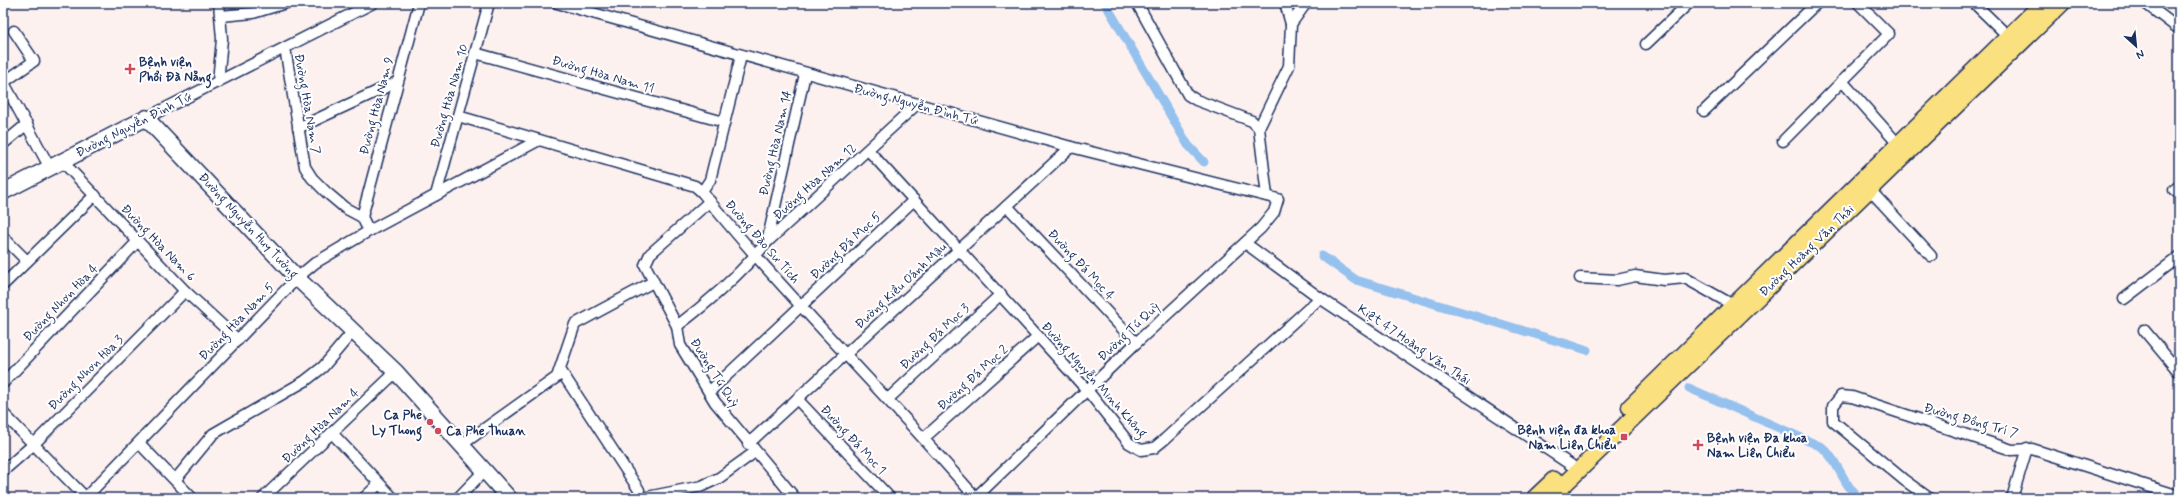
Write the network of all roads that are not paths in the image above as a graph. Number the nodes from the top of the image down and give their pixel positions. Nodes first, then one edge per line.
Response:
1 (219, 3) edge
2 (286, 3) edge
3 (373, 3) edge
4 (419, 3) edge
5 (489, 3) edge
6 (557, 3) edge
7 (1137, 3) edge
8 (1285, 3) edge
9 (1306, 3) edge
10 (1689, 3) edge
11 (1817, 3) edge
12 (1858, 3) edge
13 (1974, 3) edge
14 (2043, 3) edge
15 (2062, 3) edge
16 (2145, 3) edge
17 (575, 6) edge
18 (221, 16) junction
19 (1291, 24) junction
20 (2179, 29) edge
21 (14, 31) dead end
22 (2014, 42) junction
23 (1646, 44) dead end
24 (285, 48) junction
25 (475, 52) junction
26 (741, 56) junction
27 (805, 74) junction
28 (3, 81) edge
29 (1842, 81) junction
30 (218, 82) junction
31 (397, 82) junction
32 (916, 105) junction
33 (1704, 111) dead end
34 (458, 116) junction
35 (146, 118) junction
36 (724, 122) junction
37 (27, 124) junction
38 (298, 128) junction
39 (1259, 128) junction
40 (539, 140) junction
41 (1782, 141) dead end
42 (3, 144) edge
43 (1898, 144) junction
44 (1071, 147) junction
45 (869, 151) junction
46 (57, 165) junction
47 (1870, 190) junction
48 (3, 192) edge
49 (702, 192) junction
50 (95, 195) junction
51 (436, 195) junction
52 (1267, 196) junction
53 (1278, 199) joint
54 (914, 200) junction
55 (710, 201) junction
56 (1007, 206) junction
57 (362, 217) junction
58 (369, 231) junction
59 (3, 237) edge
60 (138, 241) junction
61 (767, 242) junction
62 (1245, 243) junction
63 (960, 249) junction
64 (756, 256) junction
65 (1931, 256) dead end
66 (2179, 257) edge
67 (27, 261) junction
68 (298, 278) junction
69 (1580, 278) dead end
70 (653, 282) junction
71 (3, 285) edge
72 (185, 290) junction
73 (1001, 294) junction
74 (1320, 298) junction
75 (2124, 300) dead end
76 (1734, 305) junction
77 (800, 306) junction
78 (677, 326) junction
79 (354, 330) junction
80 (2144, 330) dead end
81 (1038, 336) junction
82 (238, 340) junction
83 (1136, 343) junction
84 (846, 354) junction
85 (396, 372) junction
86 (561, 372) junction
87 (2179, 372) edge
88 (3, 383) edge
89 (1087, 390) junction
90 (709, 392) junction
91 (797, 399) junction
92 (888, 399) junction
93 (1633, 412) junction
94 (3, 413) edge
95 (332, 433) junction
96 (924, 438) junction
97 (139, 443) junction
98 (34, 444) junction
99 (748, 444) junction
100 (460, 446) junction
101 (2026, 448) junction
102 (755, 452) junction
103 (1571, 465) junction
104 (3, 471) edge
105 (484, 472) junction
106 (176, 479) junction
107 (379, 484) junction
108 (641, 494) edge
109 (2179, 496) edge
110 (86, 498) edge
111 (192, 498) edge
112 (263, 498) edge
113 (364, 498) edge
114 (393, 498) edge
115 (458, 498) edge
116 (509, 498) edge
117 (795, 498) edge
118 (890, 498) edge
119 (976, 498) edge
120 (1535, 498) edge
121 (1550, 498) edge
122 (1929, 498) edge
123 (2012, 498) edge

1 - 18 street
2 - 18 street
3 - 24 street, Đường Nguyễn Đình Tứ
4 - 31 street, Đường Hòa Nam 9
5 - 25 street, Đường Hòa Nam 10
6 - 17 street, Đường Nguyễn Đình Tứ
7 - 39 street
8 - 19 street
9 - 19 street
10 - 23 street
11 - 33 street
12 - 29 street
13 - 22 street
14 - 22 main road, Đường Hoàng Văn Thái
15 - 22 main road, Đường Hoàng Văn Thái
16 - 20 street
17 - 26 street, Đường Nguyễn Đình Tứ
18 - 30 street
19 - 39 street
21 - 28 street
22 - 43 main road, Đường Hoàng Văn Thái
22 - 47 main road, Đường Hoàng Văn Thái
24 - 30 street, Đường Nguyễn Đình Tứ
24 - 38 street, Đường Hòa Nam 7
25 - 34 street, Đường Hòa Nam 10
25 - 36 street, Đường Hòa Nam 11
26 - 27 street, Đường Nguyễn Đình Tứ
26 - 36 street
27 - 32 street, Đường Nguyễn Đình Tứ
27 - 61 street, Đường Hòa Nam 14
28 - 37 street, Đường Hòa Nam 6
29 - 41 street
29 - 43 street
30 - 35 street, Đường Nguyễn Đình Tứ
31 - 38 street
31 - 57 street, Đường Hòa Nam 9
32 - 44 street, Đường Nguyễn Đình Tứ
32 - 45 street, Đường Hòa Nam 12
34 - 40 street, Đường Đào Sư Tích
34 - 51 street, Đường Hòa Nam 10
35 - 46 street, Đường Nguyễn Đình Tứ
35 - 68 street, Đường Nguyễn Huy Tưởng
36 - 49 street
37 - 42 street
37 - 46 street, Đường Hòa Nam 6
38 - 57 street, Đường Hòa Nam 7
39 - 52 street
40 - 49 street, Đường Đào Sư Tích
40 - 51 street, Đường Hòa Nam 5
43 - 76 main road, Đường Hoàng Văn Thái
44 - 52 street, Đường Nguyễn Đình Tứ
44 - 56 street, Đường Kiều Oánh Mậu
45 - 54 street, Đường Nguyễn Minh Không
45 - 61 street, Đường Hòa Nam 12
46 - 48 street, Đường Nguyễn Đình Tứ
46 - 50 street, Đường Hòa Nam 6
47 - 65 street
47 - 93 main road, Đường Hoàng Văn Thái
49 - 55 street, Đường Đào Sư Tích
50 - 60 street, Đường Hòa Nam 6
50 - 67 street
51 - 58 street, Đường Hòa Nam 5
52 - 53 street, Đường Nguyễn Đình Tứ
53 - 62 street, Đường Tú Quỳ
54 - 63 street, Đường Nguyễn Minh Không
54 - 77 street, Đường Đá Mọc 5
55 - 64 street, Đường Đào Sư Tích
55 - 70 street, Đường Tú Quỳ
56 - 63 street, Đường Kiều Oánh Mậu
56 - 83 street, Đường Đá Mọc 4
57 - 58 street
58 - 68 street, Đường Hòa Nam 5
59 - 67 street
60 - 72 street, Đường Hòa Nam 6
60 - 88 street, Đường Nhơn Hòa 4
61 - 64 street, Đường Hòa Nam 12
62 - 74 street, Kiệt 47 Hoàng Văn Thái
62 - 83 street, Đường Tú Quỳ
63 - 73 street, Đường Nguyễn Minh Không
63 - 84 street, Đường Kiều Oánh Mậu
64 - 77 street, Đường Đào Sư Tích
64 - 78 street, Đường Hòa Nam 12
66 - 75 street
67 - 71 street
68 - 79 street, Đường Nguyễn Huy Tưởng
68 - 82 street, Đường Hòa Nam 5
69 - 76 street
70 - 78 street, Đường Tú Quỳ
70 - 86 street
72 - 82 street, Đường Hòa Nam 6
72 - 98 street, Đường Nhơn Hòa 3
73 - 81 street, Đường Nguyễn Minh Không
73 - 92 street, Đường Đá Mọc 3
74 - 89 street, Đường Nguyễn Minh Không
74 - 103 street, Kiệt 47 Hoàng Văn Thái
76 - 93 main road, Đường Hoàng Văn Thái
77 - 84 street, Đường Đào Sư Tích
77 - 90 street, Đường Đá Mọc 5
78 - 90 street, Đường Tú Quỳ
79 - 85 street, Đường Nguyễn Huy Tưởng
79 - 106 street
80 - 87 street
81 - 89 street, Đường Nguyễn Minh Không
81 - 96 street, Đường Đá Mọc 2
82 - 97 street, Đường Hòa Nam 5
83 - 89 street, Đường Tú Quỳ
84 - 91 street, Đường Kiều Oánh Mậu
84 - 92 street, Đường Đào Sư Tích
85 - 95 street, Đường Hòa Nam 4
85 - 100 street, Đường Nguyễn Huy Tưởng
86 - 100 street
86 - 108 street
89 - 119 street, Đường Tú Quỳ
90 - 99 street, Đường Tú Quỳ
91 - 99 street, Đường Kiều Oánh Mậu
91 - 118 street, Đường Đá Mọc 1
92 - 96 street, Đường Đào Sư Tích
93 - 103 main road, Đường Hoàng Văn Thái
93 - 121 main road, Đường Hoàng Văn Thái
94 - 98 street
95 - 107 street
95 - 112 street, Đường Hòa Nam 4
96 - 119 street, Đường Đào Sư Tích
97 - 106 street
97 - 110 street, Đường Hòa Nam 5
98 - 104 street, Đường Nhơn Hòa 3
98 - 110 street
99 - 102 street, Đường Tú Quỳ
100 - 105 street, Đường Nguyễn Huy Tưởng
101 - 109 street, Đường Đồng Trí 7
101 - 122 street, Đường Đồng Trí 7
101 - 123 street
102 - 108 street
102 - 117 street, Đường Tú Quỳ
103 - 120 main road, Đường Hoàng Văn Thái
105 - 115 street
105 - 116 street, Đường Nguyễn Huy Tưởng
106 - 111 street
107 - 113 street
107 - 114 street

